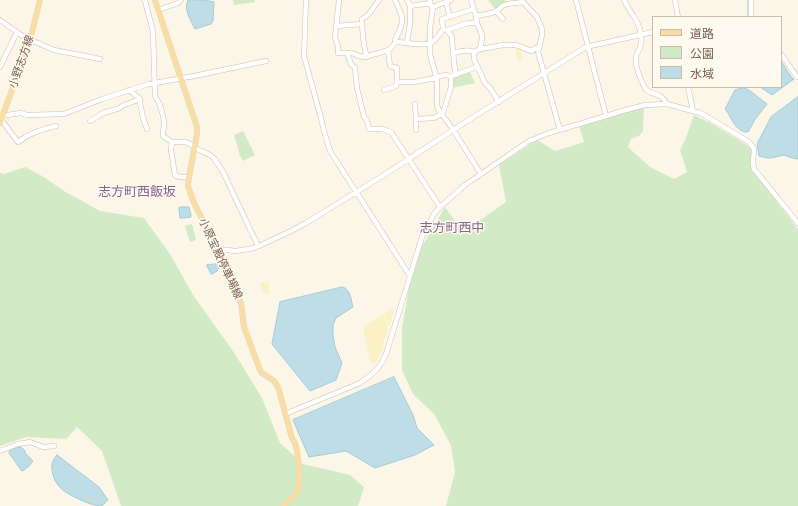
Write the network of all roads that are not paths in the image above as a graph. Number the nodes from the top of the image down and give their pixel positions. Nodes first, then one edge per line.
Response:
1 (40, 0) edge
2 (145, 0) edge
3 (155, 0) edge
4 (181, 0) edge
5 (306, 0) edge
6 (339, 0) edge
7 (379, 0) edge
8 (395, 0) edge
9 (407, 0) edge
10 (451, 0) edge
11 (471, 0) edge
12 (576, 0) edge
13 (624, 0) edge
14 (675, 0) edge
15 (751, 0) edge
16 (446, 2) junction
17 (431, 3) edge
18 (410, 7) junction
19 (474, 9) junction
20 (158, 10) junction
21 (496, 11) junction
22 (402, 14) junction
23 (476, 16) junction
24 (678, 16) edge
25 (751, 16) edge
26 (450, 17) junction
27 (503, 19) dead end
28 (0, 20) edge
29 (477, 22) junction
30 (362, 24) junction
31 (336, 26) junction
32 (445, 29) junction
33 (17, 32) junction
34 (652, 32) edge
35 (641, 34) junction
36 (30, 40) junction
37 (396, 42) junction
38 (407, 43) junction
39 (430, 44) junction
40 (540, 46) junction
41 (589, 46) junction
42 (480, 49) junction
43 (388, 50) junction
44 (474, 52) junction
45 (347, 53) junction
46 (454, 53) junction
47 (782, 55) edge
48 (367, 57) junction
49 (100, 59) dead end
50 (266, 61) dead end
51 (0, 67) edge
52 (477, 67) junction
53 (544, 74) junction
54 (456, 75) junction
55 (451, 76) junction
56 (436, 77) junction
57 (797, 77) dead end
58 (181, 78) junction
59 (397, 82) junction
60 (155, 83) junction
61 (688, 88) edge
62 (129, 90) junction
63 (384, 90) dead end
64 (140, 99) junction
65 (499, 102) junction
66 (415, 104) dead end
67 (667, 104) junction
68 (693, 111) junction
69 (441, 114) junction
70 (1, 116) edge
71 (606, 116) junction
72 (416, 119) junction
73 (90, 121) dead end
74 (0, 122) edge
75 (56, 126) dead end
76 (147, 129) dead end
77 (416, 130) dead end
78 (454, 130) junction
79 (560, 130) junction
80 (172, 142) junction
81 (195, 147) junction
82 (409, 158) junction
83 (481, 174) junction
84 (189, 177) junction
85 (356, 192) junction
86 (440, 207) junction
87 (798, 223) edge
88 (258, 246) junction
89 (217, 249) junction
90 (410, 276) junction
91 (285, 414) junction
92 (54, 446) dead end
93 (0, 452) edge
94 (283, 506) edge

1 - 36 main road, 小野志方線
2 - 60 street
3 - 20 main road, 小原宝殿停車場線
4 - 20 street
5 - 85 street
6 - 31 street
7 - 30 street
8 - 22 street
9 - 18 street
10 - 16 street
11 - 19 street
12 - 41 street
13 - 35 street
14 - 24 street
15 - 25 street
16 - 17 street
16 - 26 street
17 - 18 street
17 - 39 street
18 - 22 street
18 - 38 street
19 - 23 street
19 - 26 street
20 - 58 main road, 小原宝殿停車場線
21 - 23 street
21 - 27 street
21 - 40 street
22 - 37 street
23 - 29 street
26 - 32 street
28 - 33 street
29 - 32 street
29 - 42 street
30 - 31 street
30 - 48 street
31 - 45 street
32 - 39 street
32 - 46 street
33 - 36 street
33 - 51 street
34 - 35 street
35 - 41 street
35 - 67 street
36 - 49 street
36 - 70 main road, 小野志方線
37 - 38 street
37 - 43 street
38 - 39 street
39 - 56 street
40 - 42 street
40 - 53 street
41 - 53 street
41 - 71 street
42 - 44 street
43 - 48 street
43 - 59 street
44 - 46 street
44 - 52 street
45 - 48 street
45 - 82 street
46 - 54 street
47 - 57 street
50 - 58 street
52 - 54 street
52 - 65 street
53 - 65 street
53 - 79 street
54 - 55 street
55 - 56 street
55 - 69 street
56 - 59 street
56 - 69 street
58 - 60 street
58 - 81 main road, 小原宝殿停車場線
59 - 63 street
60 - 62 street
60 - 80 street
61 - 68 street
62 - 64 street
62 - 70 street
64 - 73 street
64 - 76 street
65 - 78 street
66 - 72 street
67 - 68 street
67 - 71 street
68 - 87 street
69 - 72 street
69 - 78 street
70 - 74 main road, 小野志方線
71 - 79 street
72 - 77 street
74 - 75 street
78 - 82 street
78 - 83 street
79 - 83 street
80 - 81 street
80 - 84 street
81 - 84 main road, 小原宝殿停車場線
81 - 88 street
82 - 85 street
82 - 86 street
83 - 86 street
84 - 89 main road, 小原宝殿停車場線
85 - 88 street
85 - 90 street
86 - 90 street
88 - 89 street
89 - 91 main road, 小原宝殿停車場線
90 - 91 street
91 - 94 main road, 小原宝殿停車場線
92 - 93 street

